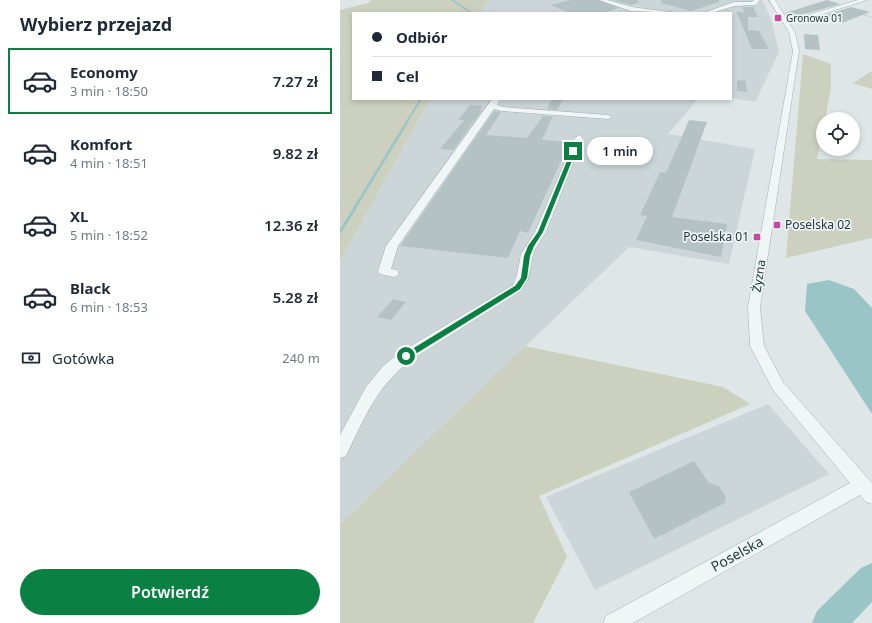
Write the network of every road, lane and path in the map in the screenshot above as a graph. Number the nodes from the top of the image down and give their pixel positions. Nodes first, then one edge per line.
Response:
1 (602, 0) edge
2 (757, 0) edge
3 (772, 0) edge
4 (864, 0) edge
5 (838, 8) junction
6 (663, 12) edge
7 (709, 12) edge
8 (872, 17) edge
9 (785, 20) junction
10 (494, 102) edge
11 (608, 117) dead end
12 (579, 138) dead end
13 (393, 273) dead end
14 (340, 451) edge
15 (867, 491) edge
16 (613, 623) edge

1 - 6 street
2 - 7 street
3 - 9 street, Żyzna
4 - 5 street
5 - 8 path
5 - 9 street
9 - 15 street, Żyzna
10 - 11 street
10 - 13 street
12 - 14 street
15 - 16 street, Poselska

